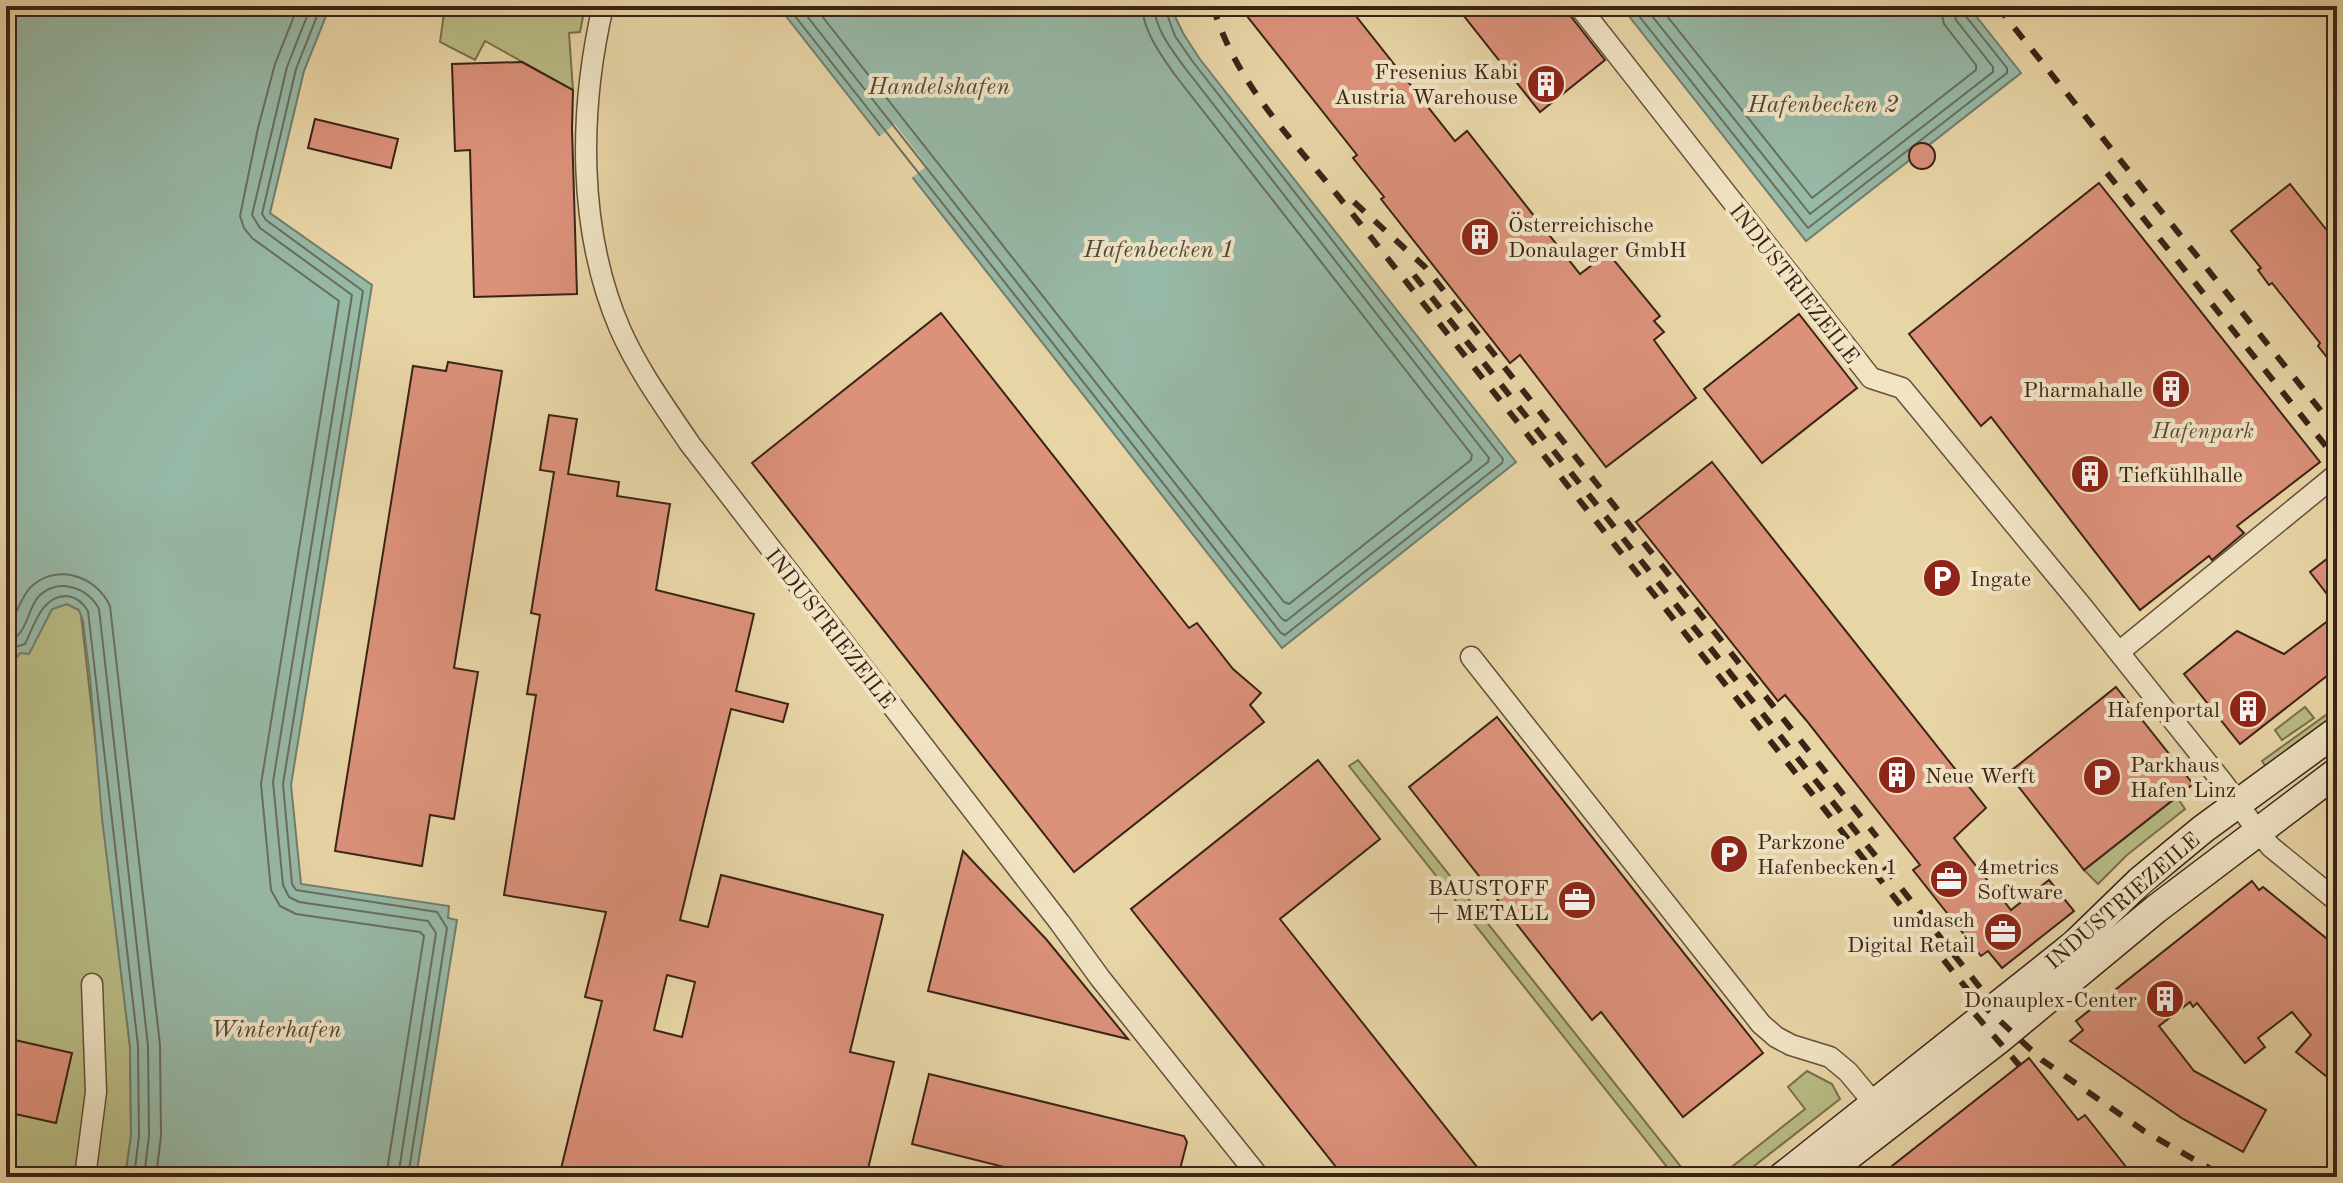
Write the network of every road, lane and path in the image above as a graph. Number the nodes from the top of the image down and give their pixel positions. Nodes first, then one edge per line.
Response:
1 (603, 6) edge
2 (1579, 6) edge
3 (2337, 474) edge
4 (2119, 652) junction
5 (1471, 657) dead end
6 (2337, 731) edge
7 (2337, 772) edge
8 (2238, 803) junction
9 (2258, 832) junction
10 (2337, 901) edge
11 (92, 984) dead end
12 (1882, 1113) junction
13 (85, 1177) edge
14 (1259, 1177) edge
15 (1782, 1177) edge
16 (1821, 1177) edge

1 - 14 street, INDUSTRIEZEILE
2 - 4 street, INDUSTRIEZEILE
3 - 4 street
4 - 8 street, INDUSTRIEZEILE
5 - 12 street
6 - 8 main road, INDUSTRIEZEILE
7 - 9 main road, INDUSTRIEZEILE
8 - 9 street, INDUSTRIEZEILE
8 - 12 main road, INDUSTRIEZEILE
9 - 10 street, INDUSTRIEZEILE
9 - 12 main road, INDUSTRIEZEILE
11 - 13 street
12 - 15 main road, INDUSTRIEZEILE
12 - 16 main road, INDUSTRIEZEILE

